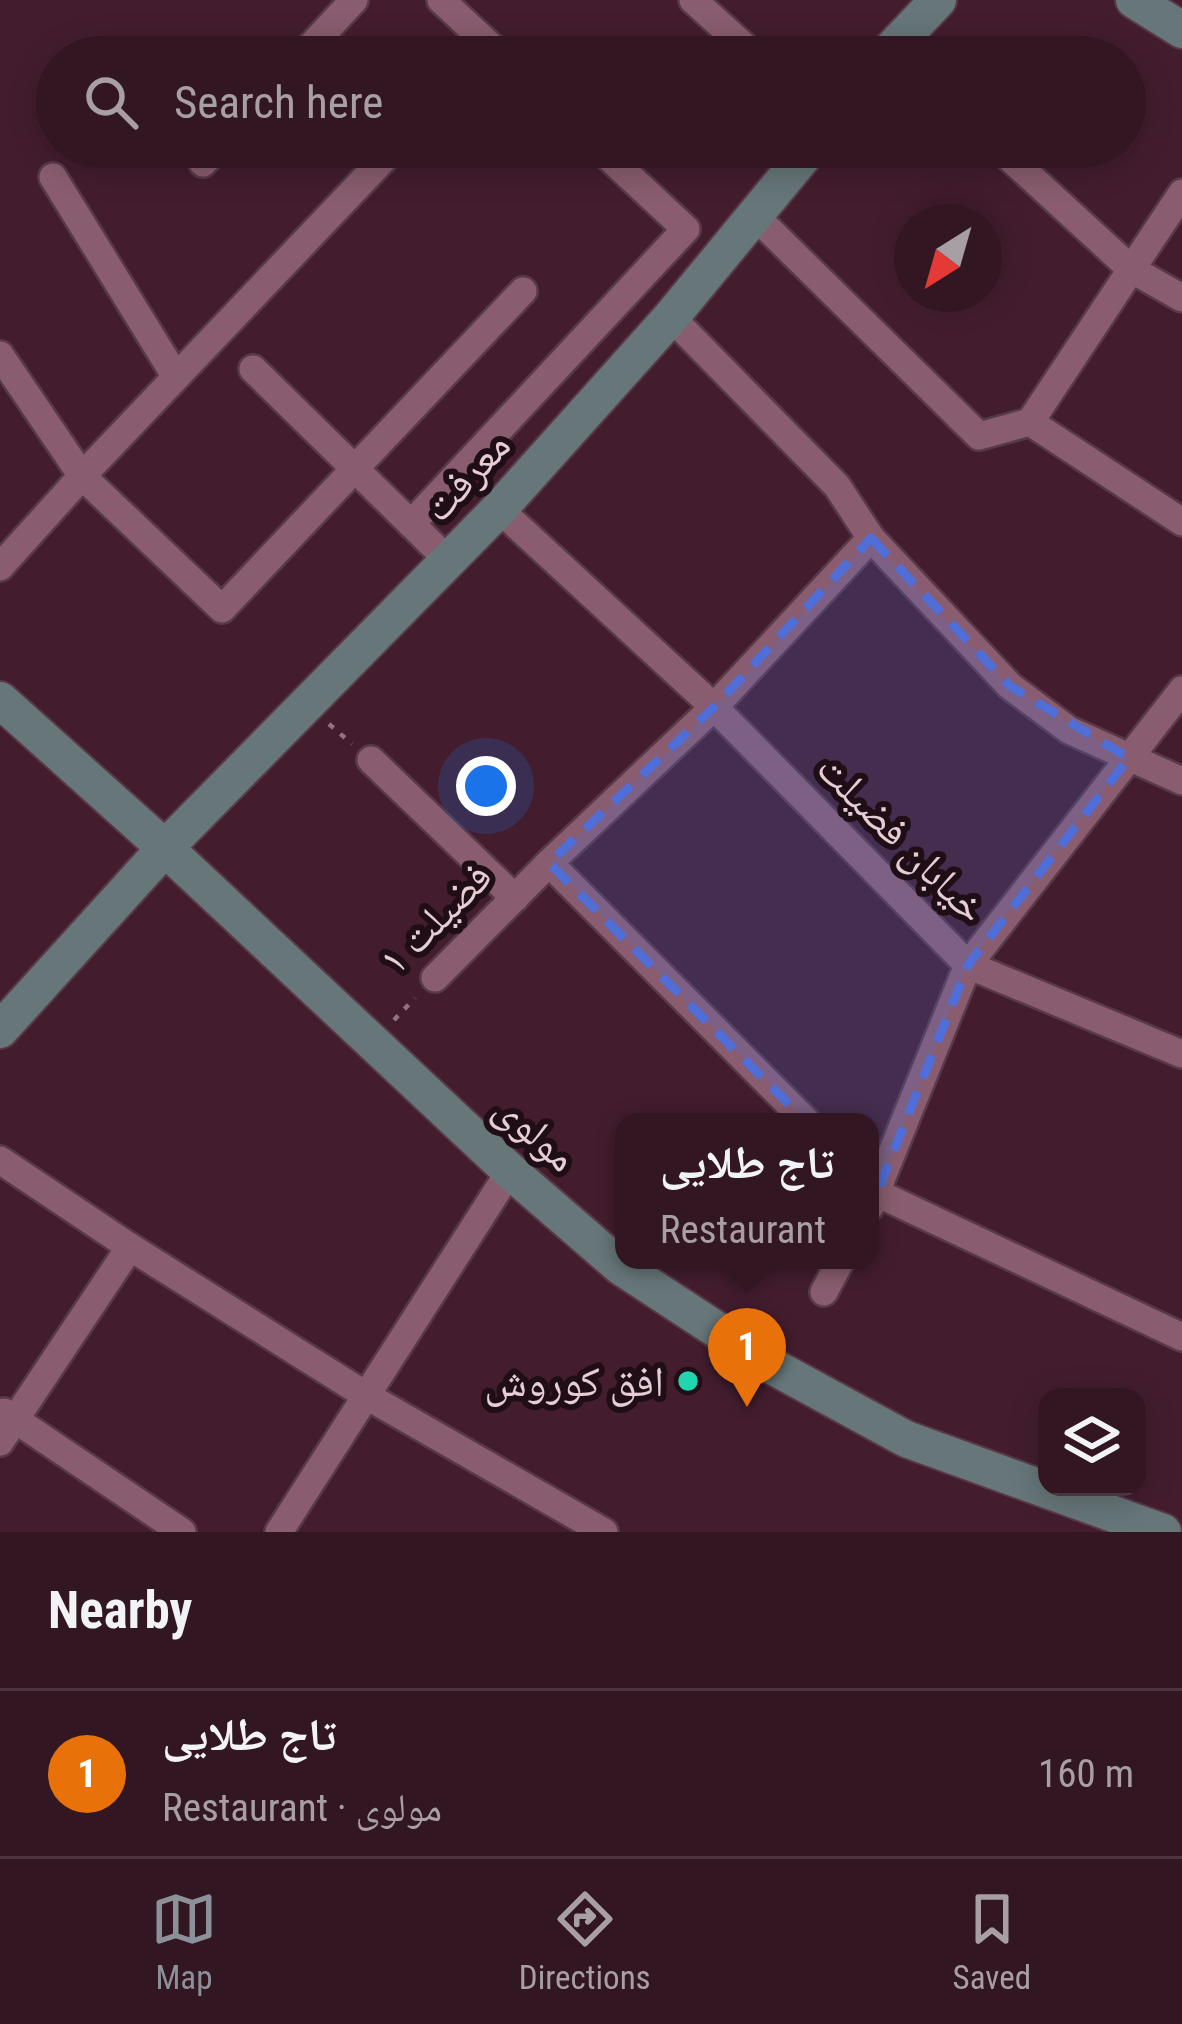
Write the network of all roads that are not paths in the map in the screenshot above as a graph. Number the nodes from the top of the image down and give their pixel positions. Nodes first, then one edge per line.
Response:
1 (354, 0) edge
2 (441, 0) edge
3 (693, 0) edge
4 (938, 0) edge
5 (1134, 0) edge
6 (1182, 31) edge
7 (321, 36) edge
8 (475, 36) edge
9 (733, 36) edge
10 (904, 36) edge
11 (375, 168) edge
12 (621, 168) edge
13 (794, 168) edge
14 (1021, 168) edge
15 (53, 177) dead end
16 (1182, 193) edge
17 (755, 216) junction
18 (1131, 269) junction
19 (524, 291) dead end
20 (1182, 298) edge
21 (671, 316) junction
22 (0, 355) edge
23 (253, 369) dead end
24 (176, 377) junction
25 (1030, 422) junction
26 (354, 469) junction
27 (82, 476) junction
28 (499, 509) junction
29 (1182, 522) edge
30 (411, 524) junction
31 (871, 538) junction
32 (449, 561) junction
33 (0, 567) edge
34 (1182, 690) edge
35 (0, 700) edge
36 (714, 707) junction
37 (1129, 758) junction
38 (371, 760) road end
39 (1182, 782) edge
40 (165, 848) junction
41 (549, 862) junction
42 (515, 898) junction
43 (968, 965) junction
44 (436, 978) road end
45 (0, 1030) edge
46 (1182, 1054) edge
47 (798, 1113) edge
48 (0, 1160) edge
49 (510, 1171) junction
50 (879, 1178) edge
51 (879, 1198) edge
52 (130, 1247) junction
53 (615, 1262) edge
54 (624, 1269) edge
55 (836, 1269) edge
56 (824, 1292) dead end
57 (1182, 1337) edge
58 (367, 1396) junction
59 (5, 1424) edge
60 (585, 1527) edge
61 (182, 1532) edge
62 (280, 1532) edge
63 (1163, 1532) edge

1 - 7 street
2 - 8 street
3 - 9 street
4 - 10 main road
5 - 6 main road
11 - 24 street
12 - 30 street
13 - 17 main road, معرفت
14 - 18 street
15 - 24 street
16 - 18 street
17 - 21 main road, معرفت
17 - 25 street
18 - 20 street
18 - 25 street
19 - 26 street
21 - 28 main road, معرفت
21 - 31 street
22 - 27 street
23 - 26 street
24 - 27 street
25 - 29 street
26 - 27 street
26 - 30 street
27 - 33 street
28 - 32 main road, معرفت
28 - 36 street, خیابان فضیلت
30 - 32 street
31 - 36 street, فضیلت ۱
31 - 37 street
32 - 40 main road, معرفت
34 - 37 street
35 - 40 main road, مولوی
36 - 41 street, فضیلت ۱
36 - 43 street, خیابان فضیلت
37 - 39 street
37 - 43 street
38 - 42 street
40 - 45 main road, معرفت
40 - 49 main road, مولوی
41 - 42 street, فضیلت ۱
41 - 47 street
42 - 44 street, فضیلت ۱
43 - 46 street, خیابان فضیلت
43 - 50 street
48 - 52 street
49 - 53 main road, مولوی
49 - 58 street
51 - 57 street
52 - 58 street
52 - 59 street
54 - 63 main road, مولوی
55 - 56 street
58 - 60 street
58 - 62 street
59 - 61 street

